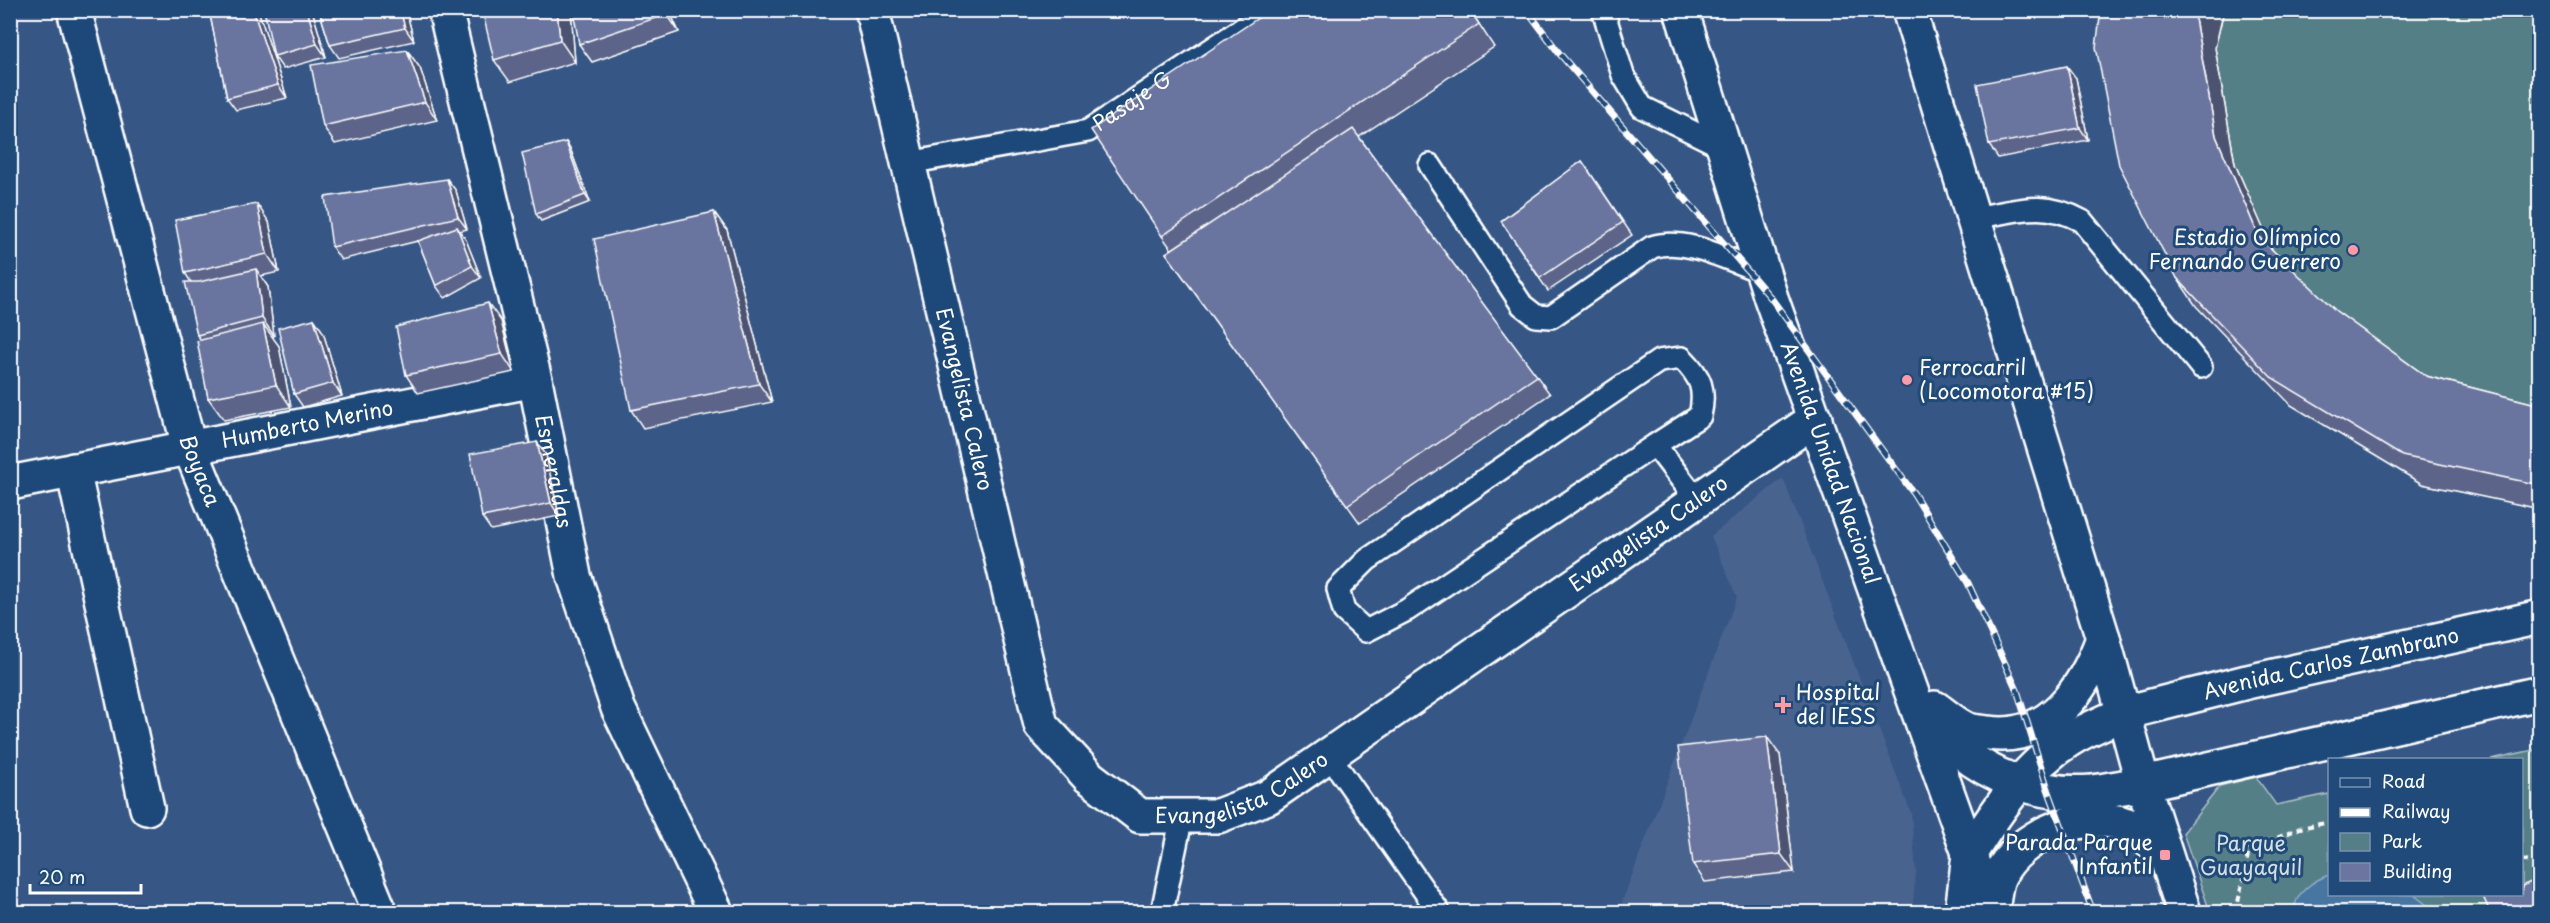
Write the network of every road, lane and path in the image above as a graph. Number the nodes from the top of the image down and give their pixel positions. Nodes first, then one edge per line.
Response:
1 (74, 10) edge
2 (445, 10) edge
3 (872, 10) edge
4 (1269, 10) edge
5 (1603, 10) edge
6 (1681, 10) edge
7 (1909, 10) edge
8 (1724, 147) junction
9 (908, 163) junction
10 (1430, 165) dead end
11 (1974, 218) junction
12 (1763, 272) junction
13 (2201, 367) dead end
14 (535, 380) junction
15 (1815, 419) junction
16 (1655, 445) junction
17 (189, 446) junction
18 (73, 470) junction
19 (10, 483) edge
20 (1697, 500) junction
21 (2540, 617) edge
22 (2103, 638) junction
23 (1900, 661) junction
24 (2540, 693) edge
25 (2124, 713) junction
26 (1329, 755) junction
27 (2019, 784) junction
28 (2143, 784) junction
29 (147, 808) dead end
30 (1182, 816) junction
31 (2328, 822) edge
32 (1969, 855) junction
33 (2165, 855) junction
34 (2523, 860) edge
35 (2540, 865) edge
36 (380, 912) edge
37 (716, 912) edge
38 (1162, 912) edge
39 (1440, 912) edge
40 (1962, 912) edge
41 (1991, 912) edge
42 (2184, 912) edge
43 (2236, 912) edge

1 - 17 street, Boyaca
2 - 14 street, Esmeraldas
3 - 9 street, Evangelista Calero
4 - 9 lane, Pasaje G
5 - 8 lane
6 - 8 street, Avenida Unidad Nacional
7 - 11 street
8 - 12 street, Avenida Unidad Nacional
9 - 30 street, Evangelista Calero
10 - 12 lane
11 - 13 lane
11 - 22 street
12 - 15 street, Avenida Unidad Nacional
14 - 17 street, Humberto Merino
14 - 37 street, Esmeraldas
15 - 20 street, Evangelista Calero
15 - 23 street, Avenida Unidad Nacional
16 - 16 lane
16 - 20 lane
17 - 18 street, Humberto Merino
17 - 36 street, Boyaca
18 - 19 street, Humberto Merino
18 - 29 street
20 - 26 street, Evangelista Calero
21 - 25 street, Avenida Carlos Zambrano
22 - 23 street
22 - 25 street
23 - 27 street
23 - 32 street, Avenida Unidad Nacional
24 - 28 street
25 - 27 street, Avenida Carlos Zambrano
25 - 28 street
26 - 30 street, Evangelista Calero
26 - 39 lane
27 - 28 street
27 - 32 street, Avenida Carlos Zambrano
28 - 33 street
30 - 38 lane
31 - 43 path
32 - 40 street
32 - 41 street, Avenida Unidad Nacional
33 - 41 street
33 - 42 street
34 - 35 path

